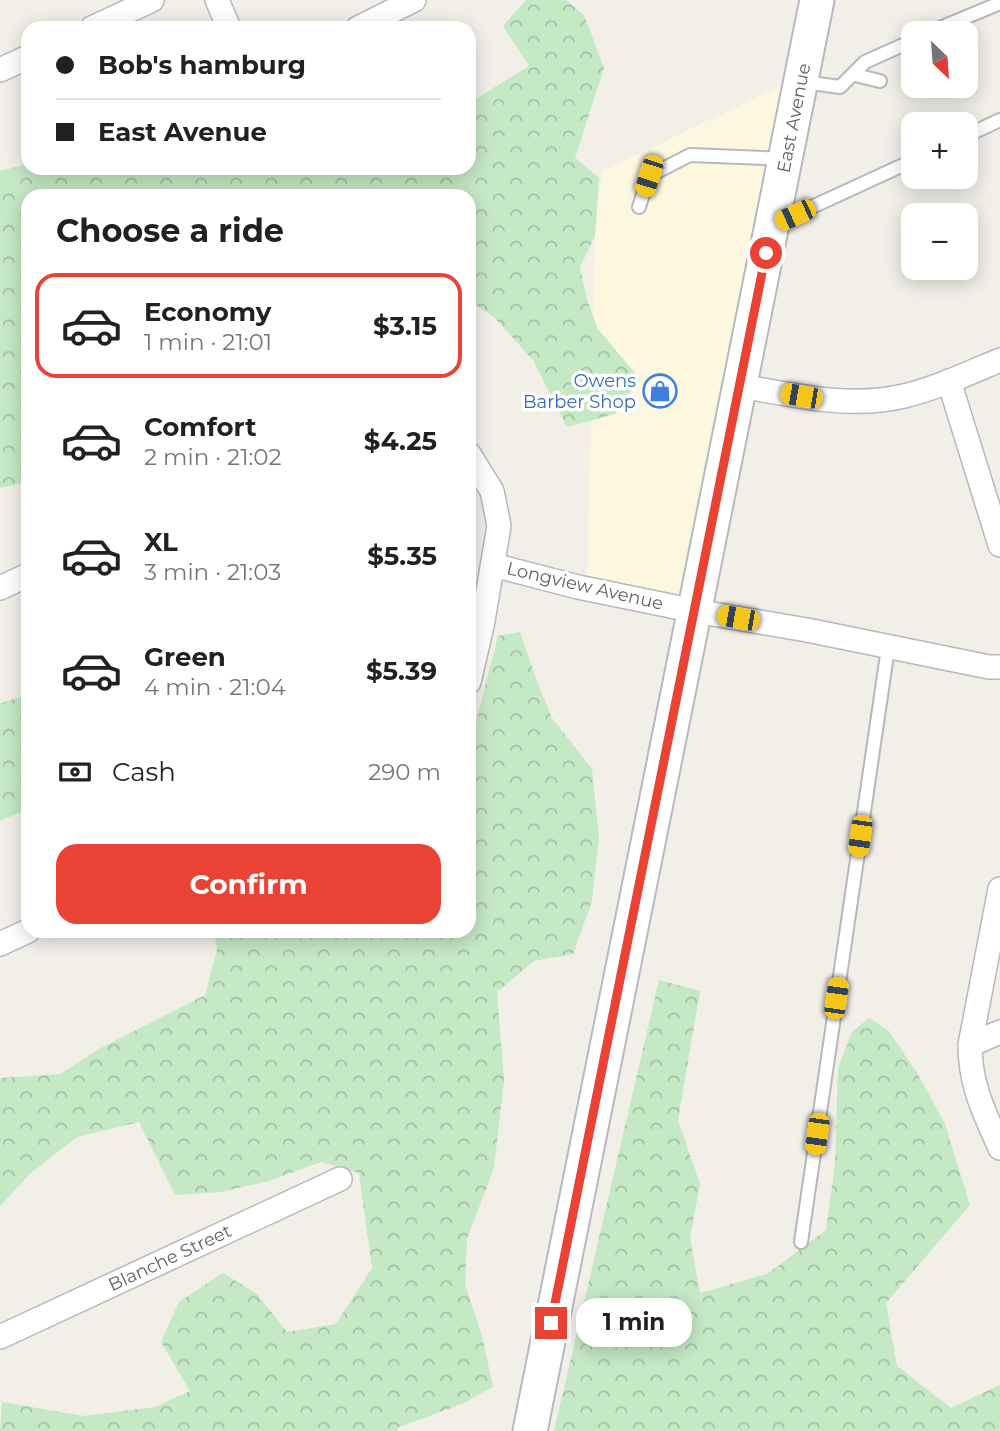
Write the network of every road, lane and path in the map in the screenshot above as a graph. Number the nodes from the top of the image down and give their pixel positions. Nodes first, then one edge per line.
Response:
1 (152, 0) edge
2 (217, 0) edge
3 (414, 0) edge
4 (817, 0) edge
5 (1000, 3) edge
6 (107, 21) edge
7 (226, 21) edge
8 (372, 21) edge
9 (957, 21) edge
10 (901, 46) edge
11 (21, 60) edge
12 (0, 70) edge
13 (855, 75) junction
14 (880, 81) dead end
15 (801, 82) junction
16 (1000, 120) edge
17 (978, 130) edge
18 (785, 159) junction
19 (901, 166) edge
20 (639, 207) dead end
21 (772, 226) junction
22 (1000, 360) edge
23 (949, 381) junction
24 (740, 386) junction
25 (476, 463) edge
26 (1000, 545) edge
27 (493, 565) junction
28 (21, 578) edge
29 (0, 588) edge
30 (695, 611) junction
31 (888, 648) junction
32 (476, 652) edge
33 (1000, 667) edge
34 (1000, 889) edge
35 (21, 934) edge
36 (0, 944) edge
37 (1000, 1032) edge
38 (970, 1045) junction
39 (1000, 1148) edge
40 (340, 1179) dead end
41 (801, 1242) dead end
42 (0, 1337) edge
43 (530, 1431) edge

1 - 6 street
2 - 7 street
3 - 8 street
4 - 15 main road, East Avenue
5 - 9 lane
10 - 13 lane
11 - 12 street
13 - 14 lane
13 - 15 lane
15 - 18 main road, East Avenue
16 - 17 lane
18 - 20 lane
18 - 21 main road, East Avenue
19 - 21 lane
21 - 24 main road, East Avenue
22 - 23 street
23 - 24 street
23 - 26 street
24 - 30 main road, East Avenue
25 - 27 street, Longview Avenue
27 - 30 street, Longview Avenue
27 - 32 street
28 - 29 street
30 - 31 street, Longview Avenue
30 - 43 main road, East Avenue
31 - 33 street, Longview Avenue
31 - 41 lane
34 - 38 street
35 - 36 street
37 - 38 street
38 - 39 street
40 - 42 street, Blanche Street

